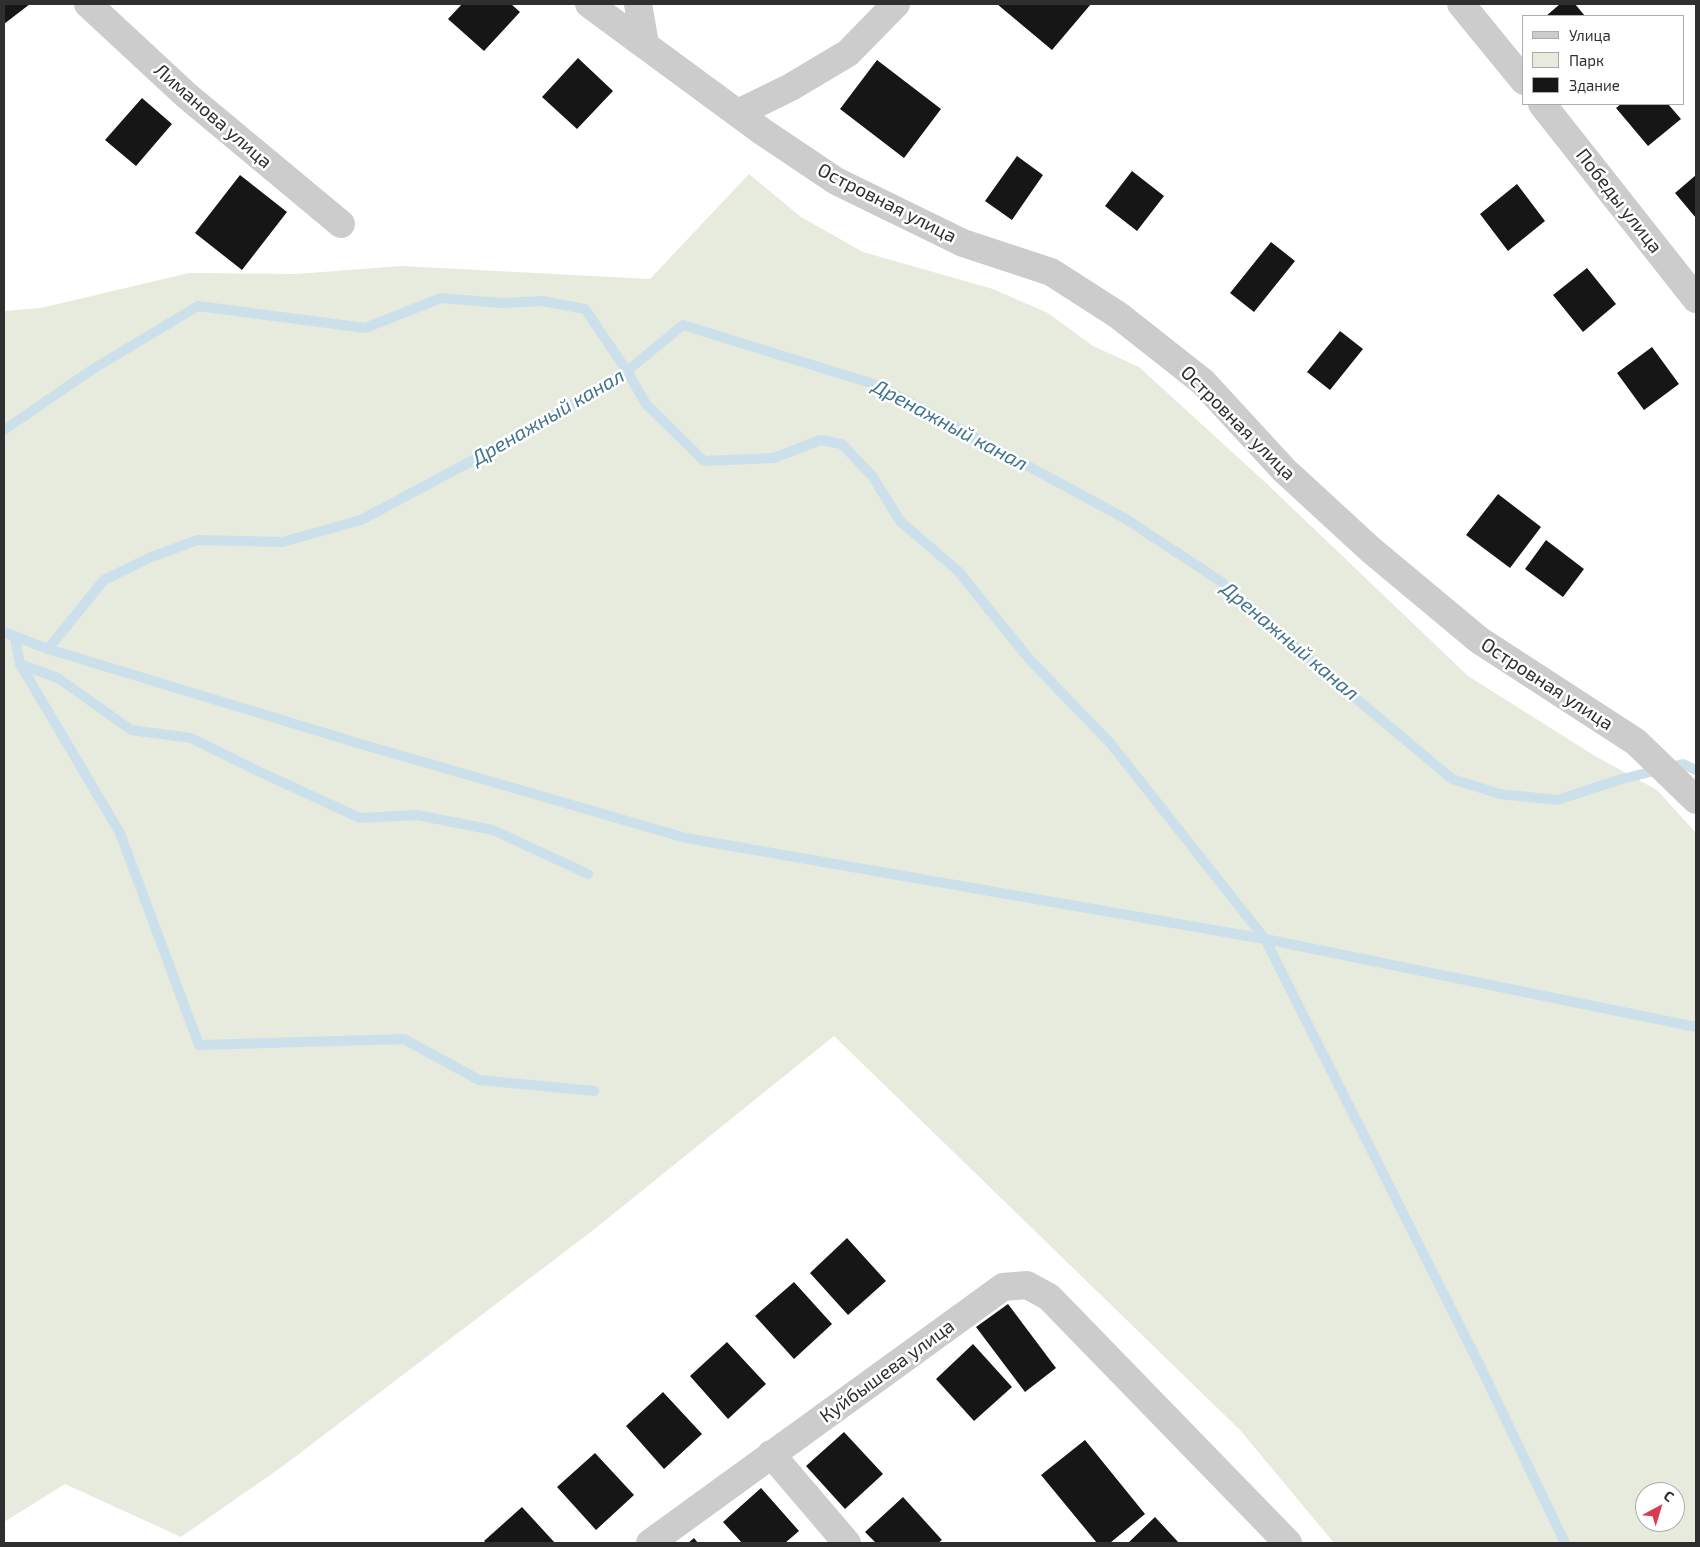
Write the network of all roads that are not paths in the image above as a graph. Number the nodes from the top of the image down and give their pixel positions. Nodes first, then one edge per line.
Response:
1 (88, 4) edge
2 (588, 4) edge
3 (638, 4) edge
4 (896, 4) edge
5 (1461, 4) edge
6 (645, 44) junction
7 (1522, 80) edge
8 (1543, 105) edge
9 (738, 113) junction
10 (341, 224) dead end
11 (1696, 299) edge
12 (1696, 800) edge
13 (771, 1454) junction
14 (650, 1543) edge
15 (847, 1543) edge
16 (1288, 1543) edge

1 - 10 street, Лиманова улица
2 - 6 street, Островная улица
3 - 6 street
4 - 9 street
5 - 7 street
6 - 9 street, Островная улица
8 - 11 street, Победы улица
9 - 12 street, Островная улица
13 - 14 street, Куйбышева улица
13 - 15 street
13 - 16 street, Куйбышева улица

